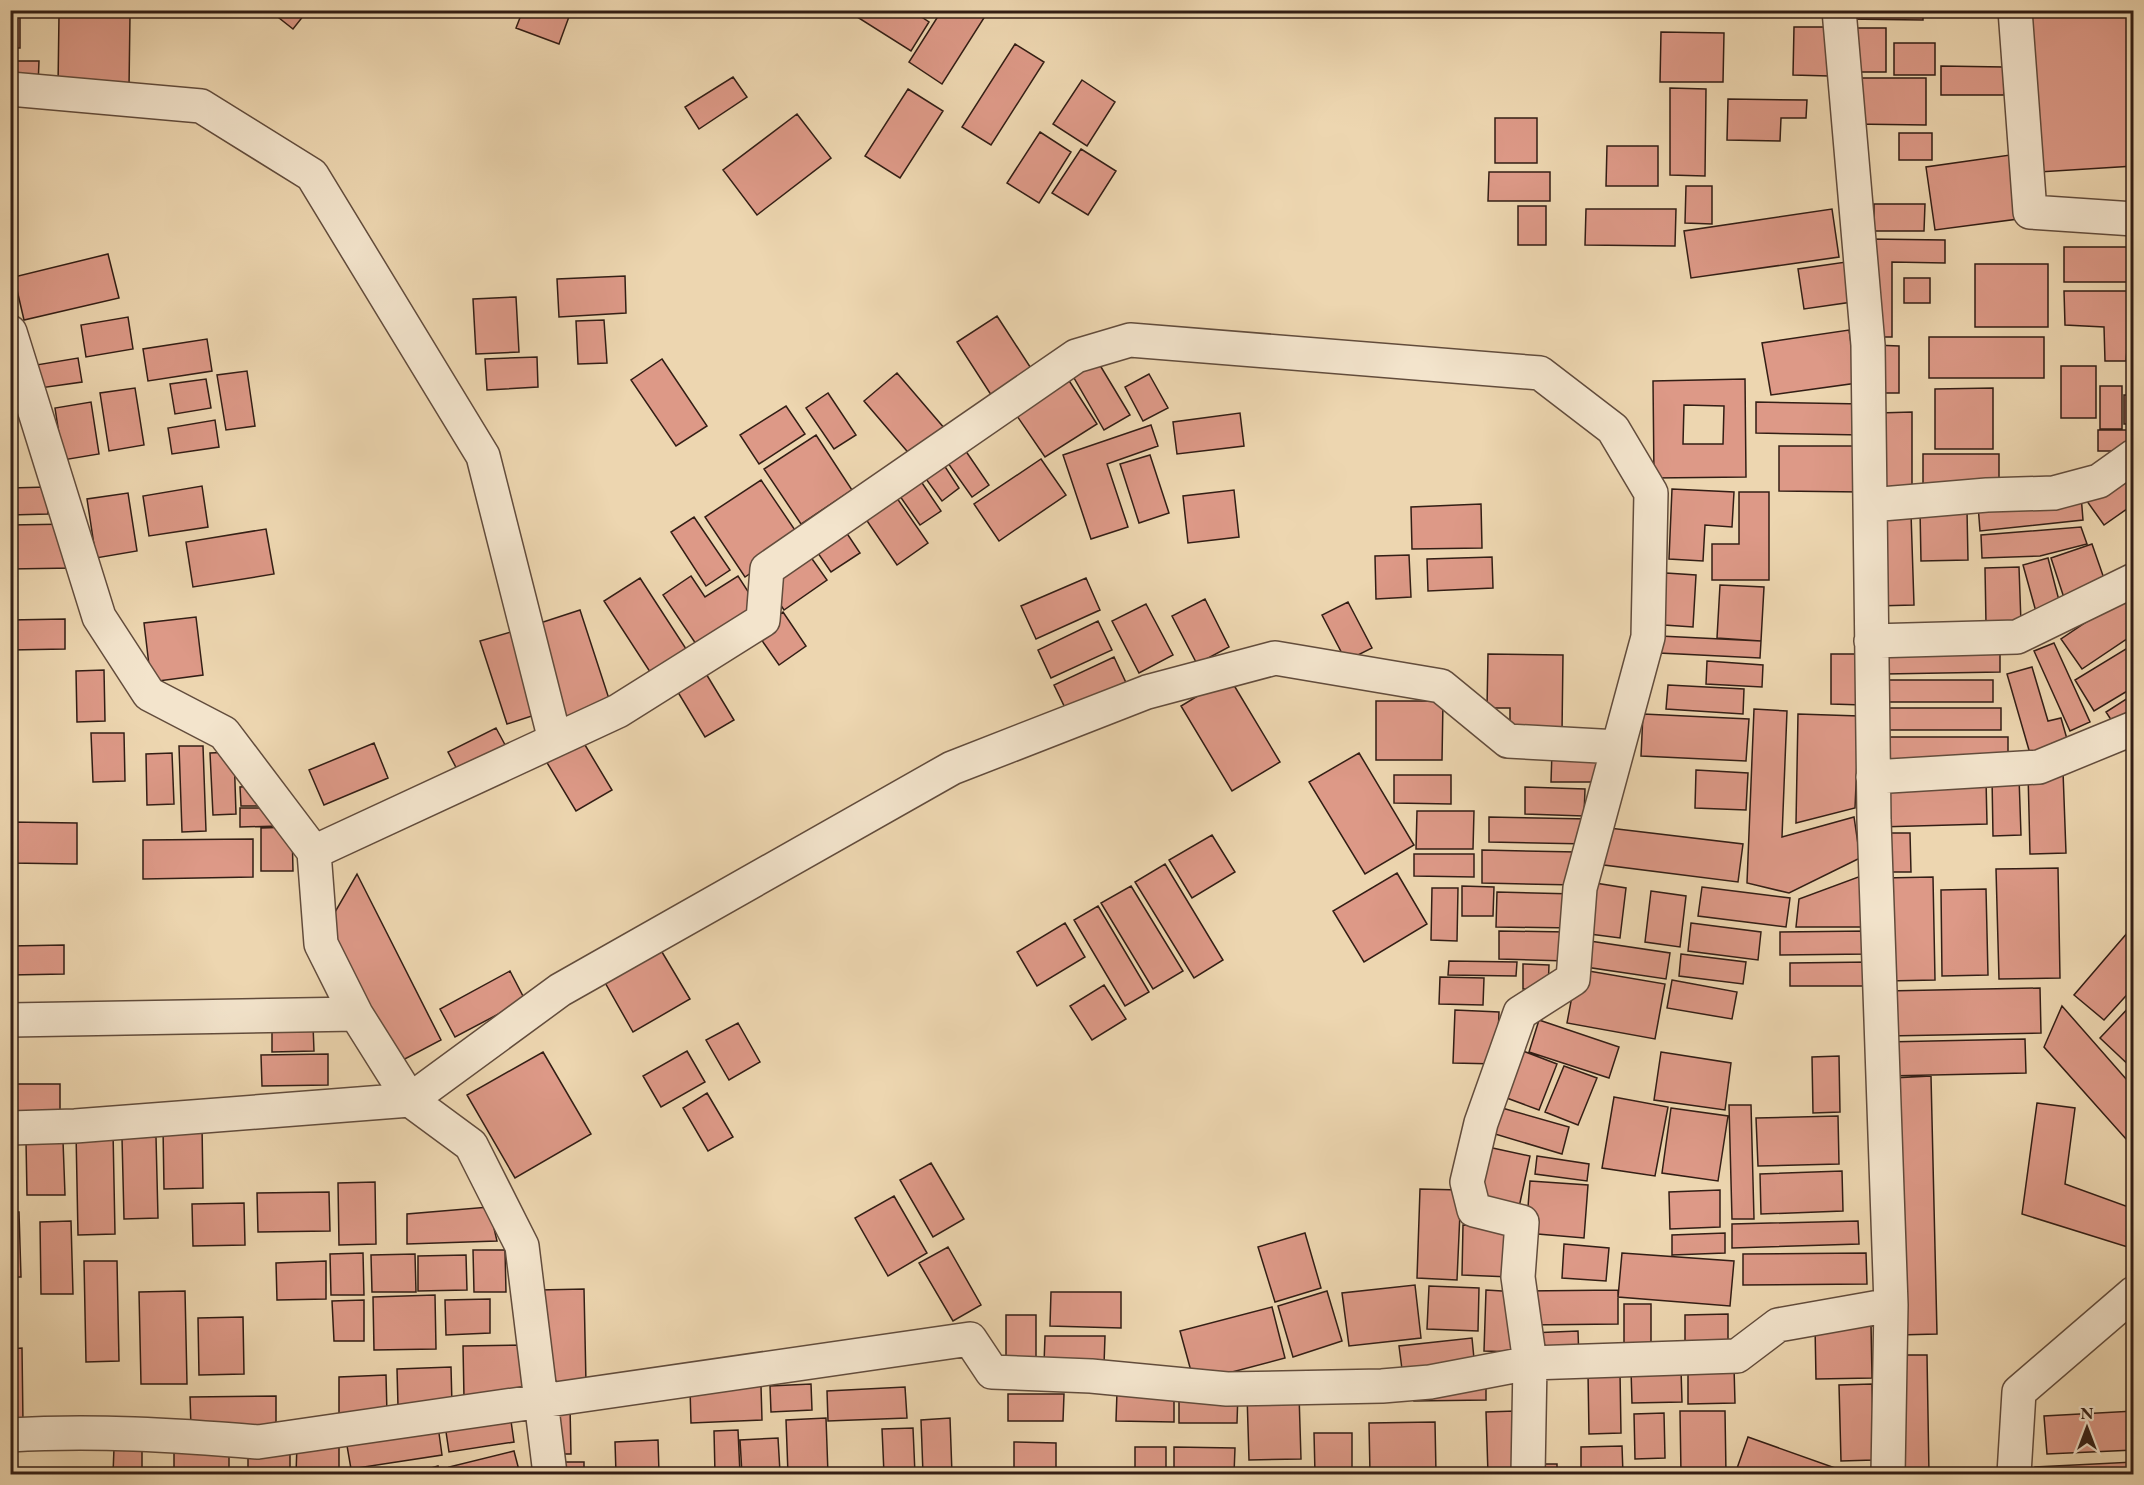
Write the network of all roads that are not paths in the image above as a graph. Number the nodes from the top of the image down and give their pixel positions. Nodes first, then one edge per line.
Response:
1 (1839, 10) edge
2 (2015, 10) edge
3 (10, 89) edge
4 (2133, 219) edge
5 (10, 332) edge
6 (2133, 456) edge
7 (1870, 505) junction
8 (2133, 580) edge
9 (1871, 641) junction
10 (2133, 728) edge
11 (555, 740) junction
12 (1618, 747) junction
13 (1873, 777) junction
14 (314, 852) junction
15 (356, 1014) junction
16 (10, 1020) edge
17 (410, 1100) junction
18 (10, 1128) edge
19 (2133, 1293) edge
20 (1891, 1305) junction
21 (1530, 1364) junction
22 (541, 1401) junction
23 (10, 1436) edge
24 (550, 1474) edge
25 (1528, 1474) edge
26 (1888, 1474) edge
27 (2014, 1474) edge

1 - 7 street
2 - 4 street
3 - 11 street
5 - 14 street
6 - 7 street
7 - 9 street
8 - 9 street
9 - 13 street
10 - 13 street
11 - 12 street
11 - 14 street
12 - 17 street
12 - 21 street
13 - 20 street
14 - 15 street
15 - 16 street
15 - 17 street
17 - 18 street
17 - 22 street
19 - 27 street
20 - 21 street
20 - 26 street
21 - 22 street
21 - 25 street
22 - 23 street
22 - 24 street

